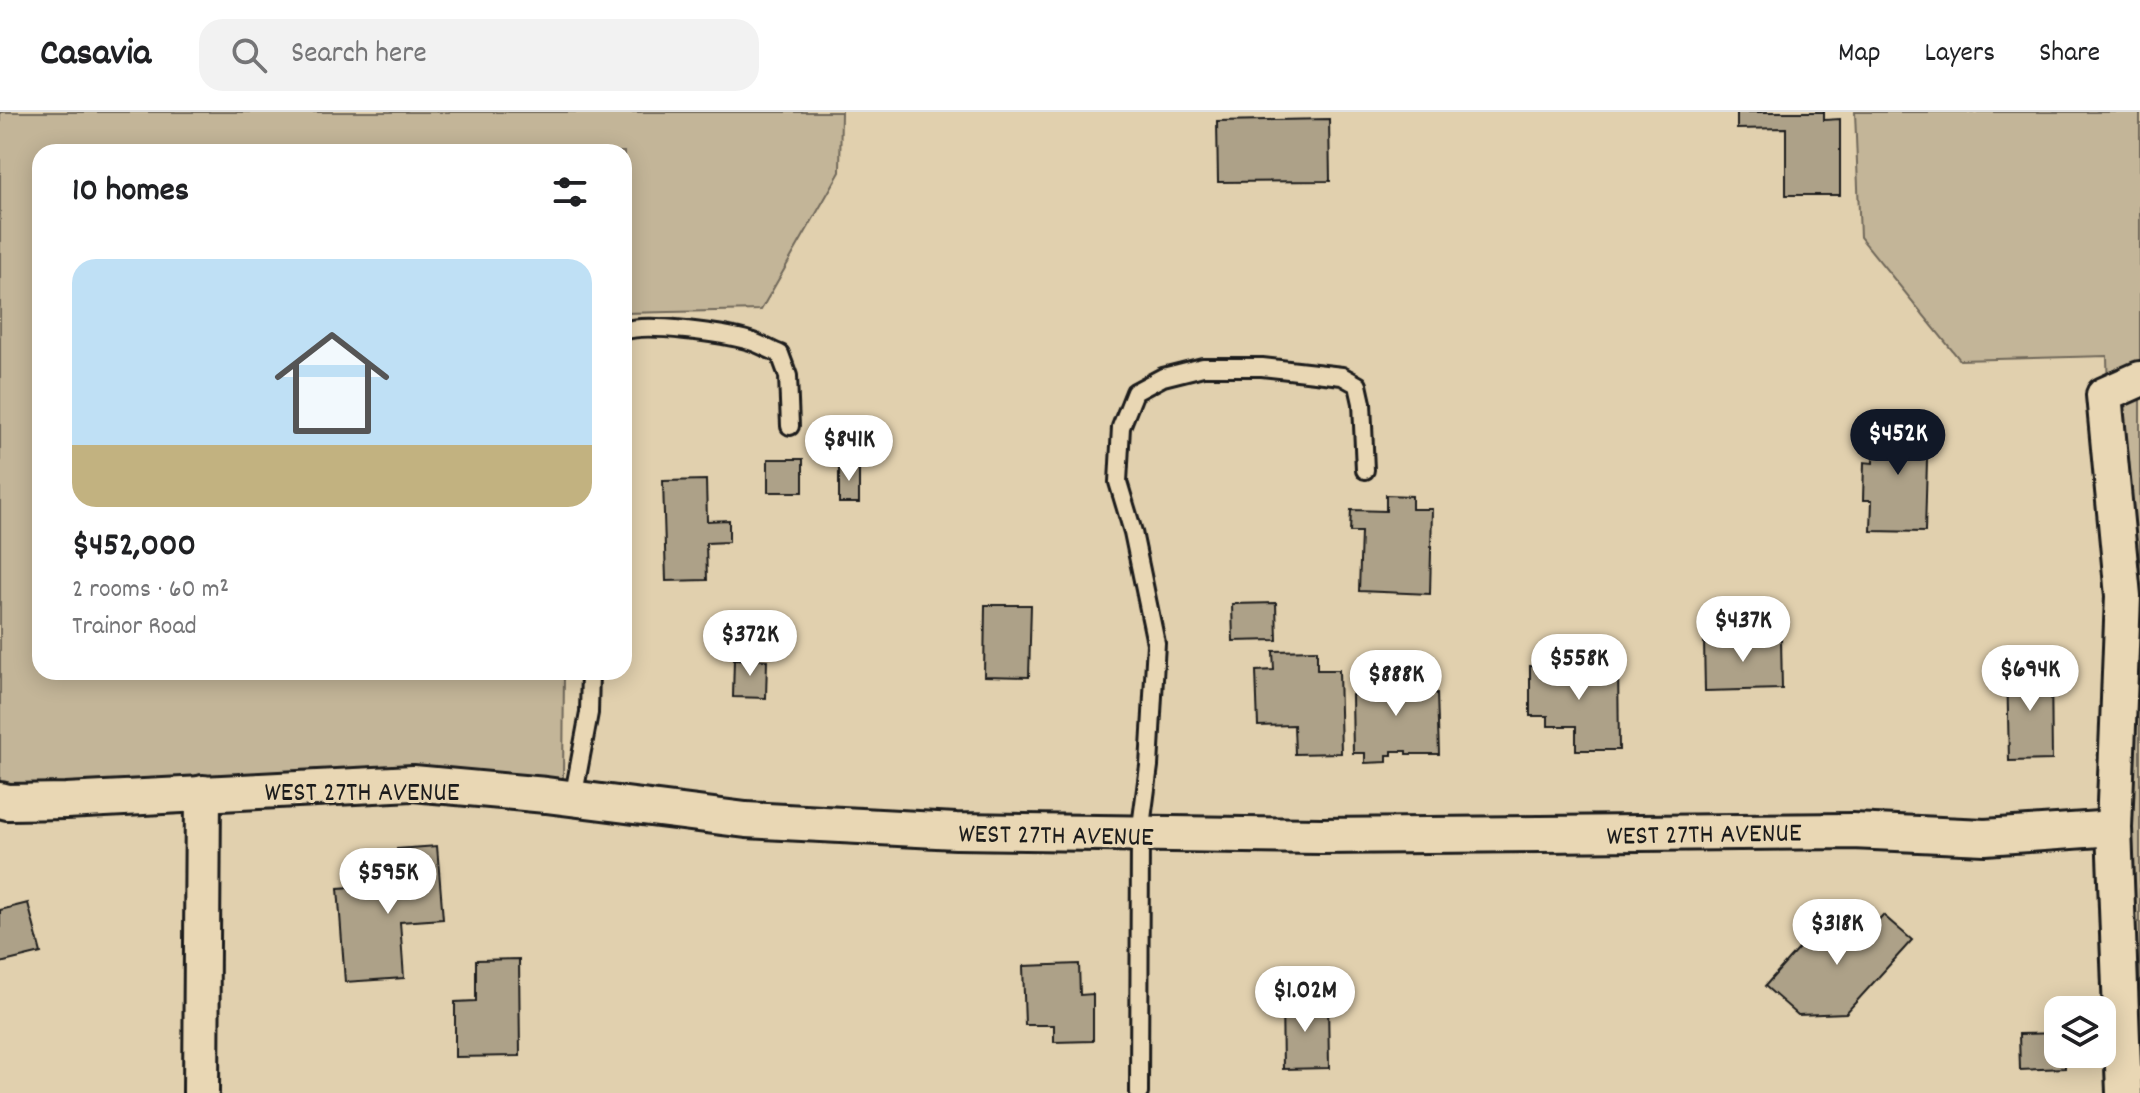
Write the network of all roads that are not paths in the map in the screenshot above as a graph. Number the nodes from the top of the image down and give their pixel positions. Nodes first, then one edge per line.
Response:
1 (632, 327) edge
2 (2140, 379) edge
3 (790, 426) dead end
4 (1365, 470) dead end
5 (590, 680) edge
6 (203, 793) junction
7 (573, 799) junction
8 (0, 800) edge
9 (2114, 828) junction
10 (1140, 834) junction
11 (201, 1093) edge
12 (1139, 1093) edge
13 (2124, 1093) edge

1 - 3 lane
2 - 9 street
4 - 10 lane
5 - 7 lane
6 - 7 street, WEST 27TH AVENUE
6 - 8 street, WEST 27TH AVENUE
6 - 11 street
7 - 10 street, WEST 27TH AVENUE
9 - 10 street, WEST 27TH AVENUE
9 - 13 street
10 - 12 lane

